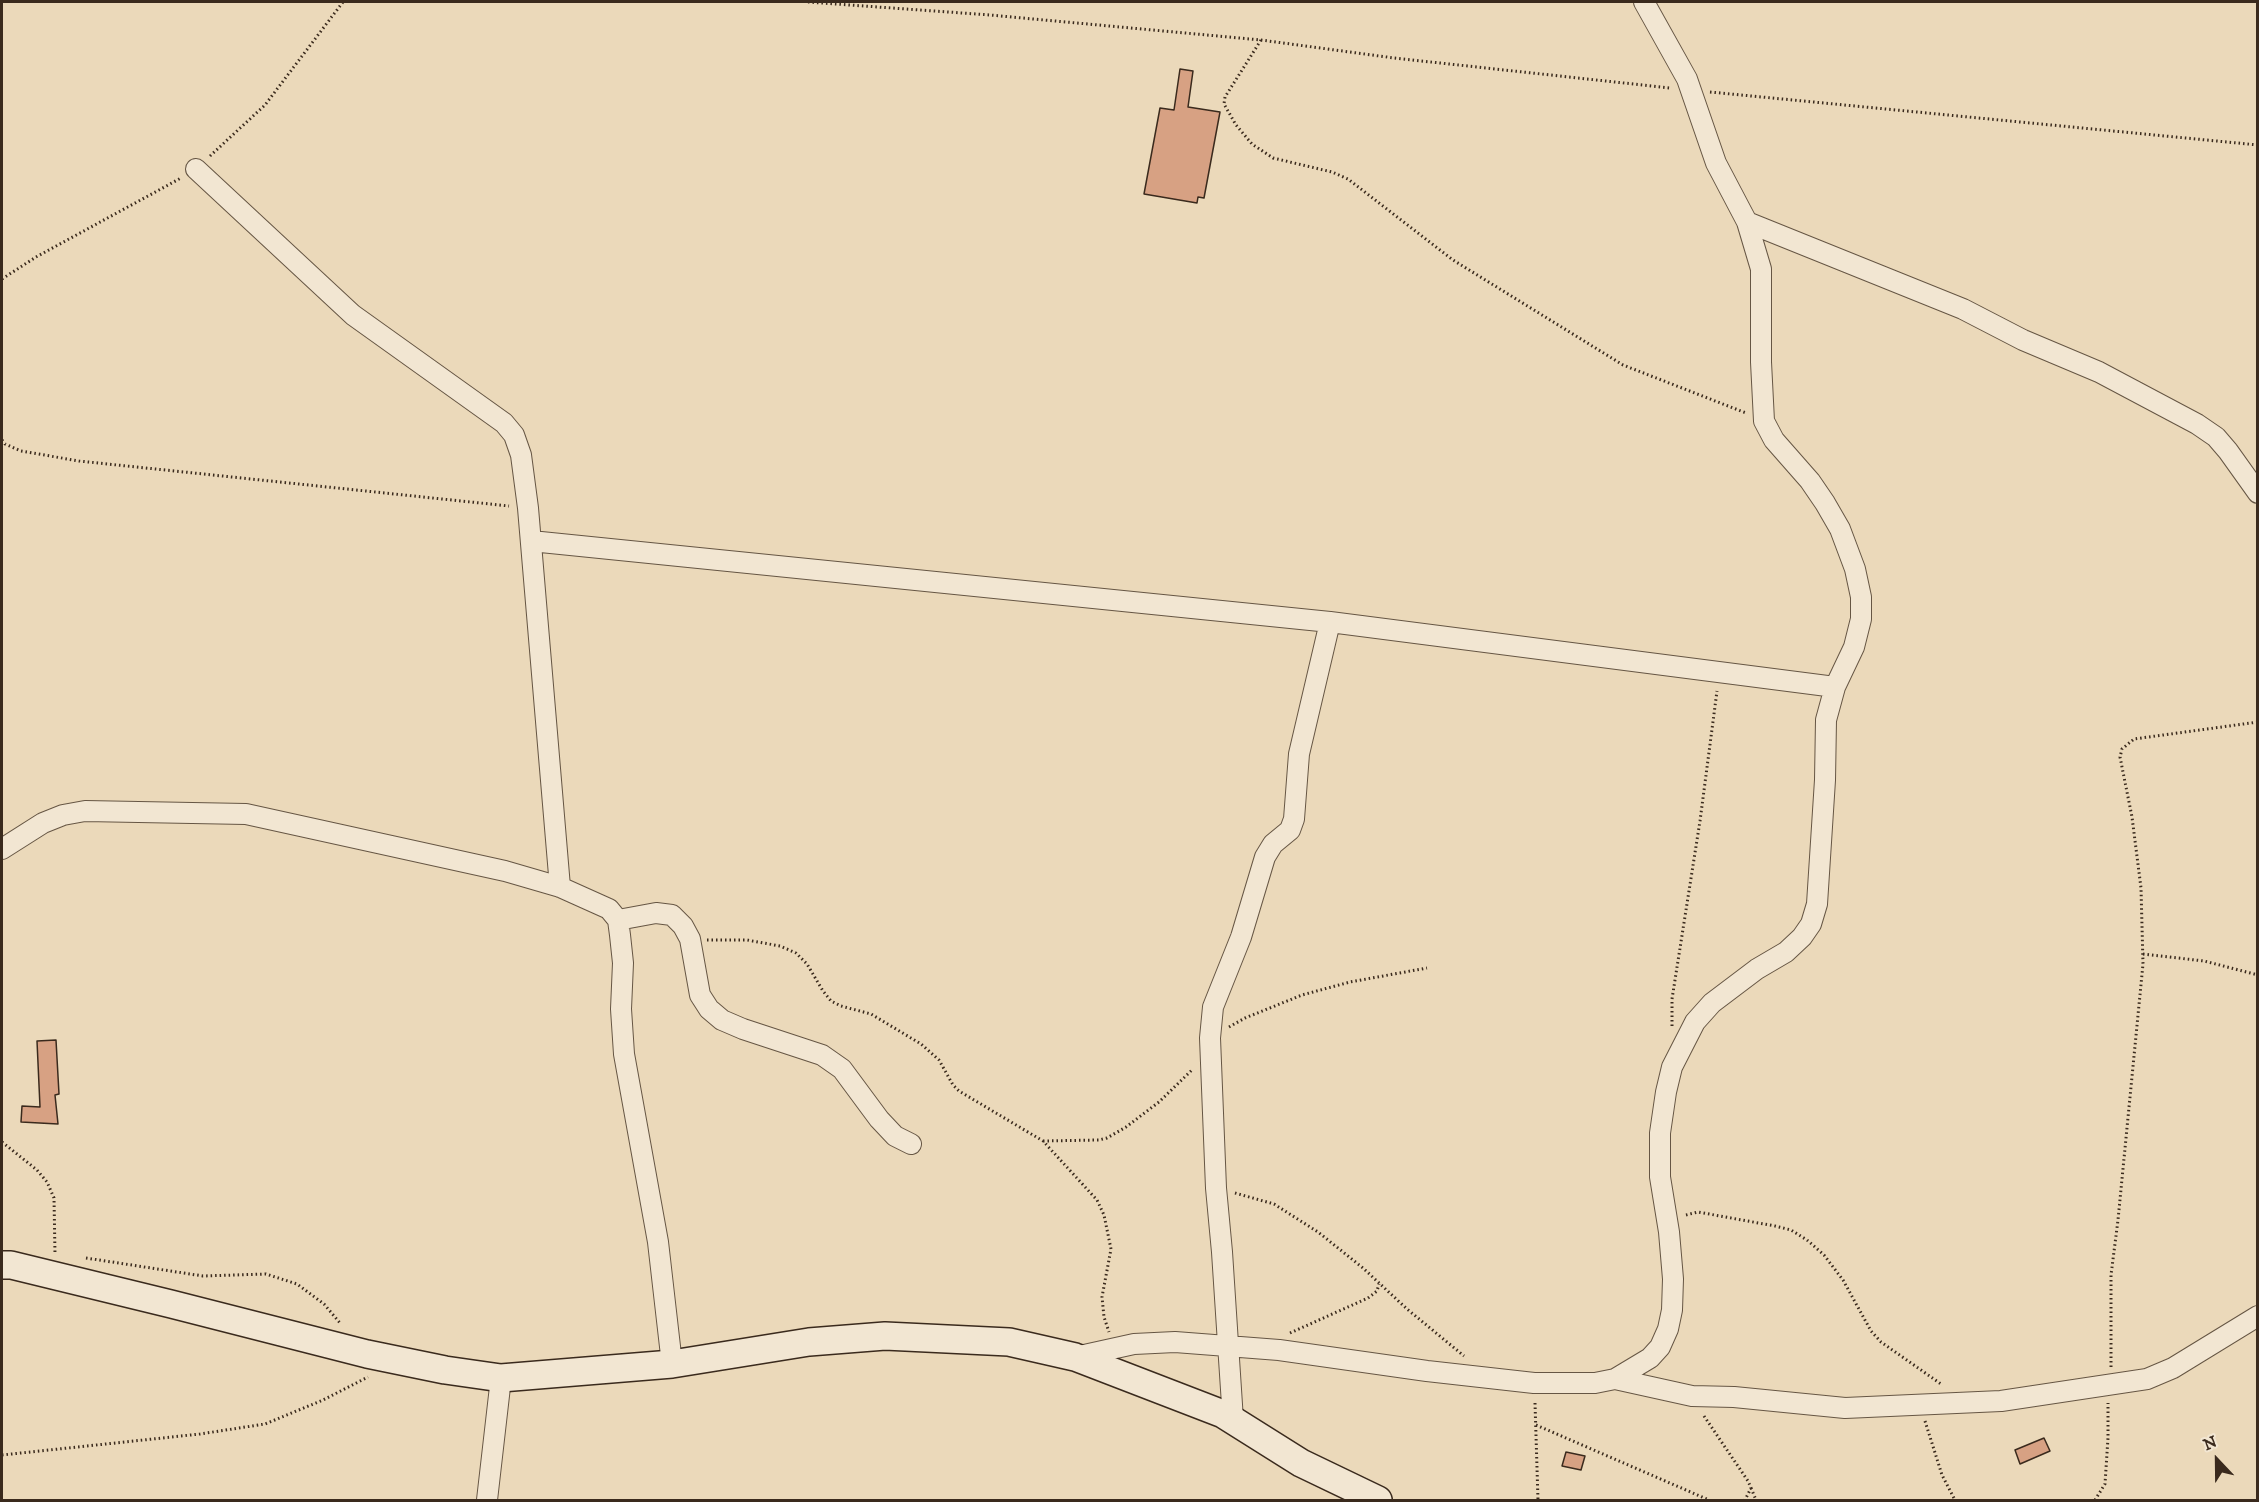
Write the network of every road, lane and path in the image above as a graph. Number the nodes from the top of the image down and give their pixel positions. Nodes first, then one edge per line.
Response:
1 (808, 2) edge
2 (1644, 2) edge
3 (1261, 40) junction
4 (1691, 90) junction
5 (2258, 145) edge
6 (196, 169) dead end
7 (1747, 222) junction
8 (1764, 421) junction
9 (2, 440) edge
10 (2258, 493) edge
11 (528, 508) junction
12 (531, 542) junction
13 (1330, 622) junction
14 (1719, 671) junction
15 (1835, 687) junction
16 (2258, 722) edge
17 (2, 849) edge
18 (560, 887) junction
19 (618, 920) junction
20 (690, 939) junction
21 (2143, 954) junction
22 (1427, 969) dead end
23 (2258, 975) edge
24 (1672, 1033) dead end
25 (1210, 1045) junction
26 (1042, 1140) junction
27 (2, 1142) edge
28 (911, 1144) dead end
29 (1216, 1188) junction
30 (1667, 1220) junction
31 (49, 1256) dead end
32 (76, 1258) dead end
33 (2, 1265) edge
34 (1379, 1284) junction
35 (2258, 1316) edge
36 (342, 1325) dead end
37 (1229, 1346) junction
38 (1115, 1348) junction
39 (1270, 1349) junction
40 (1075, 1357) junction
41 (400, 1361) junction
42 (672, 1364) junction
43 (501, 1378) junction
44 (1494, 1378) junction
45 (1615, 1379) junction
46 (1534, 1383) junction
47 (2108, 1386) junction
48 (1692, 1396) junction
49 (1969, 1403) junction
50 (1921, 1405) junction
51 (1233, 1420) junction
52 (1536, 1425) junction
53 (2, 1455) edge
54 (1751, 1488) junction
55 (487, 1500) edge
56 (1378, 1500) edge
57 (1538, 1500) edge
58 (1709, 1500) edge
59 (1744, 1500) edge
60 (1755, 1500) edge
61 (1955, 1500) edge
62 (2095, 1500) edge

1 - 3 path
2 - 4 street
3 - 4 path
3 - 8 path
4 - 5 path
4 - 7 street
6 - 11 street
7 - 8 street
7 - 10 street
8 - 15 street
9 - 11 path
11 - 12 street
12 - 13 street
12 - 18 street
13 - 14 street
13 - 25 street
14 - 15 street
14 - 24 path
15 - 30 street
16 - 21 path
17 - 18 street
18 - 19 street
19 - 20 street
19 - 42 street
20 - 26 path
20 - 28 street
21 - 23 path
21 - 47 path
22 - 25 path
25 - 26 path
25 - 29 street
26 - 38 path
27 - 31 path
29 - 34 path
29 - 37 street
30 - 45 street
30 - 49 path
32 - 36 path
33 - 41 street
34 - 39 path
34 - 44 path
35 - 47 street
37 - 38 street
37 - 39 street
37 - 51 street
38 - 40 street
39 - 44 street
40 - 42 street
40 - 51 street
41 - 43 street
41 - 53 path
42 - 43 street
43 - 55 street
44 - 46 street
45 - 46 street
45 - 48 street
46 - 52 path
47 - 49 street
47 - 62 path
48 - 50 street
48 - 54 path
49 - 50 street
50 - 61 path
51 - 56 street
52 - 57 path
52 - 58 path
54 - 59 path
54 - 60 path

